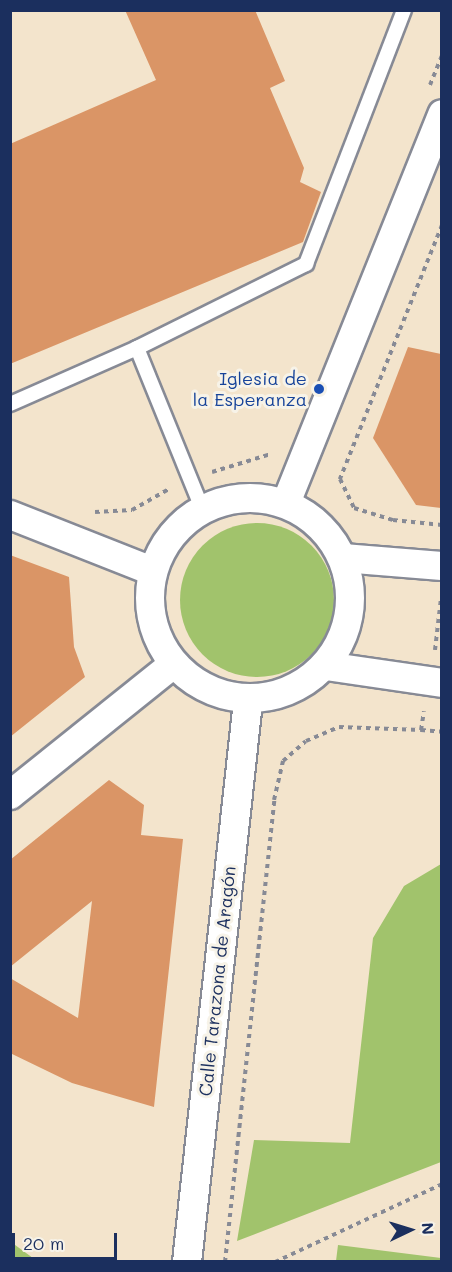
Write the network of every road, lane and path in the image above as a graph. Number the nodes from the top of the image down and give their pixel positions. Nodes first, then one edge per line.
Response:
1 (404, 10) edge
2 (441, 114) edge
3 (441, 225) edge
4 (137, 348) junction
5 (10, 404) edge
6 (286, 503) junction
7 (202, 508) junction
8 (10, 515) edge
9 (441, 525) edge
10 (343, 558) junction
11 (441, 566) edge
12 (152, 571) junction
13 (172, 665) junction
14 (326, 666) junction
15 (441, 682) edge
16 (248, 700) junction
17 (423, 715) dead end
18 (421, 730) junction
19 (441, 732) edge
20 (10, 795) edge
21 (441, 1184) edge
22 (187, 1262) edge
23 (225, 1262) edge
24 (275, 1262) edge

1 - 4 lane
2 - 6 street
3 - 9 path
4 - 5 lane
4 - 7 lane
6 - 7 street
6 - 10 street
7 - 12 street
8 - 12 street
10 - 11 street
10 - 14 street
12 - 13 street
13 - 16 street
13 - 20 street
14 - 15 street
14 - 16 street
16 - 22 street, Calle Tarazona de Aragón
17 - 18 path
18 - 19 path
18 - 23 path
21 - 24 path

